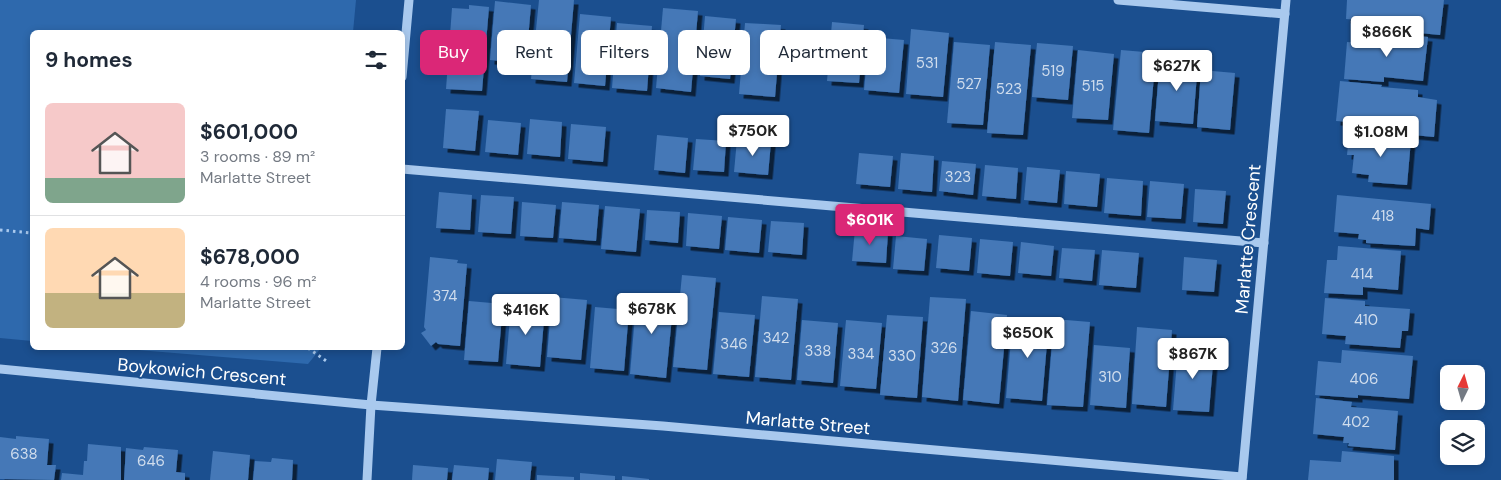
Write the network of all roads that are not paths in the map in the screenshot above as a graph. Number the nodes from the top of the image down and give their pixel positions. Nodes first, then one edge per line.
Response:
1 (409, 0) edge
2 (1118, 0) edge
3 (1286, 0) edge
4 (1285, 14) junction
5 (405, 43) edge
6 (405, 169) edge
7 (1264, 244) junction
8 (377, 350) edge
9 (0, 369) edge
10 (371, 405) junction
11 (1242, 478) edge
12 (367, 480) edge

1 - 5 street
2 - 4 street
3 - 4 street, Marlatte Crescent
4 - 7 street, Marlatte Crescent
6 - 7 street
7 - 11 street, Marlatte Crescent
8 - 10 street
9 - 10 street, Boykowich Crescent
10 - 11 street, Marlatte Street
10 - 12 street

